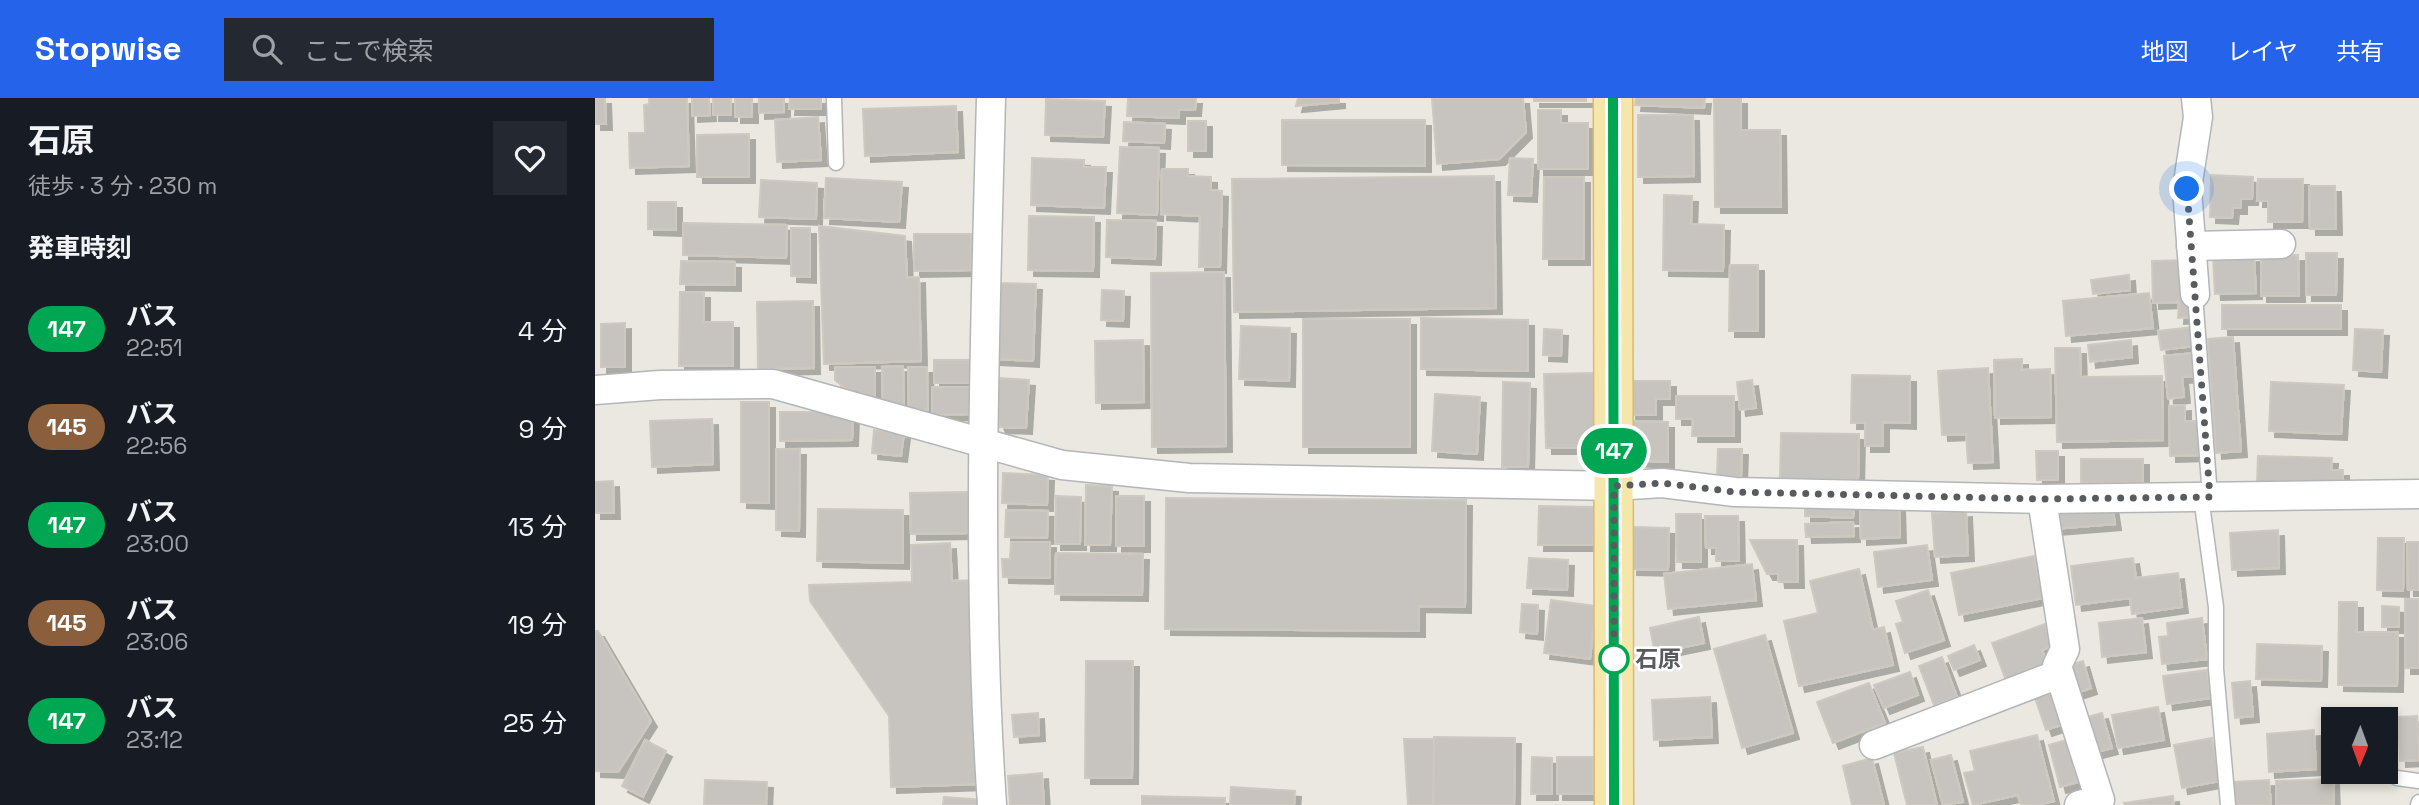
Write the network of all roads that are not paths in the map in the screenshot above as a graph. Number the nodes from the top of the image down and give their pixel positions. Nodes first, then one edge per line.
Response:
1 (834, 98) edge
2 (991, 98) edge
3 (1613, 98) edge
4 (2196, 98) edge
5 (836, 163) dead end
6 (2281, 244) dead end
7 (2191, 246) junction
8 (2195, 294) joint
9 (595, 390) edge
10 (983, 443) junction
11 (1614, 486) junction
12 (2419, 494) edge
13 (2205, 497) junction
14 (2042, 499) junction
15 (2059, 674) junction
16 (1874, 745) dead end
17 (2398, 778) edge
18 (2419, 781) edge
19 (2084, 804) edge
20 (992, 805) edge
21 (1614, 805) edge
22 (2228, 805) edge

1 - 5 lane
2 - 10 street
3 - 11 main road
4 - 7 street
6 - 7 street
7 - 8 street
8 - 13 lane
9 - 10 street
10 - 11 street
10 - 20 street
11 - 14 street
11 - 21 main road
12 - 13 street
13 - 14 street
13 - 22 lane
14 - 15 street
15 - 16 street
15 - 19 street
17 - 18 lane

